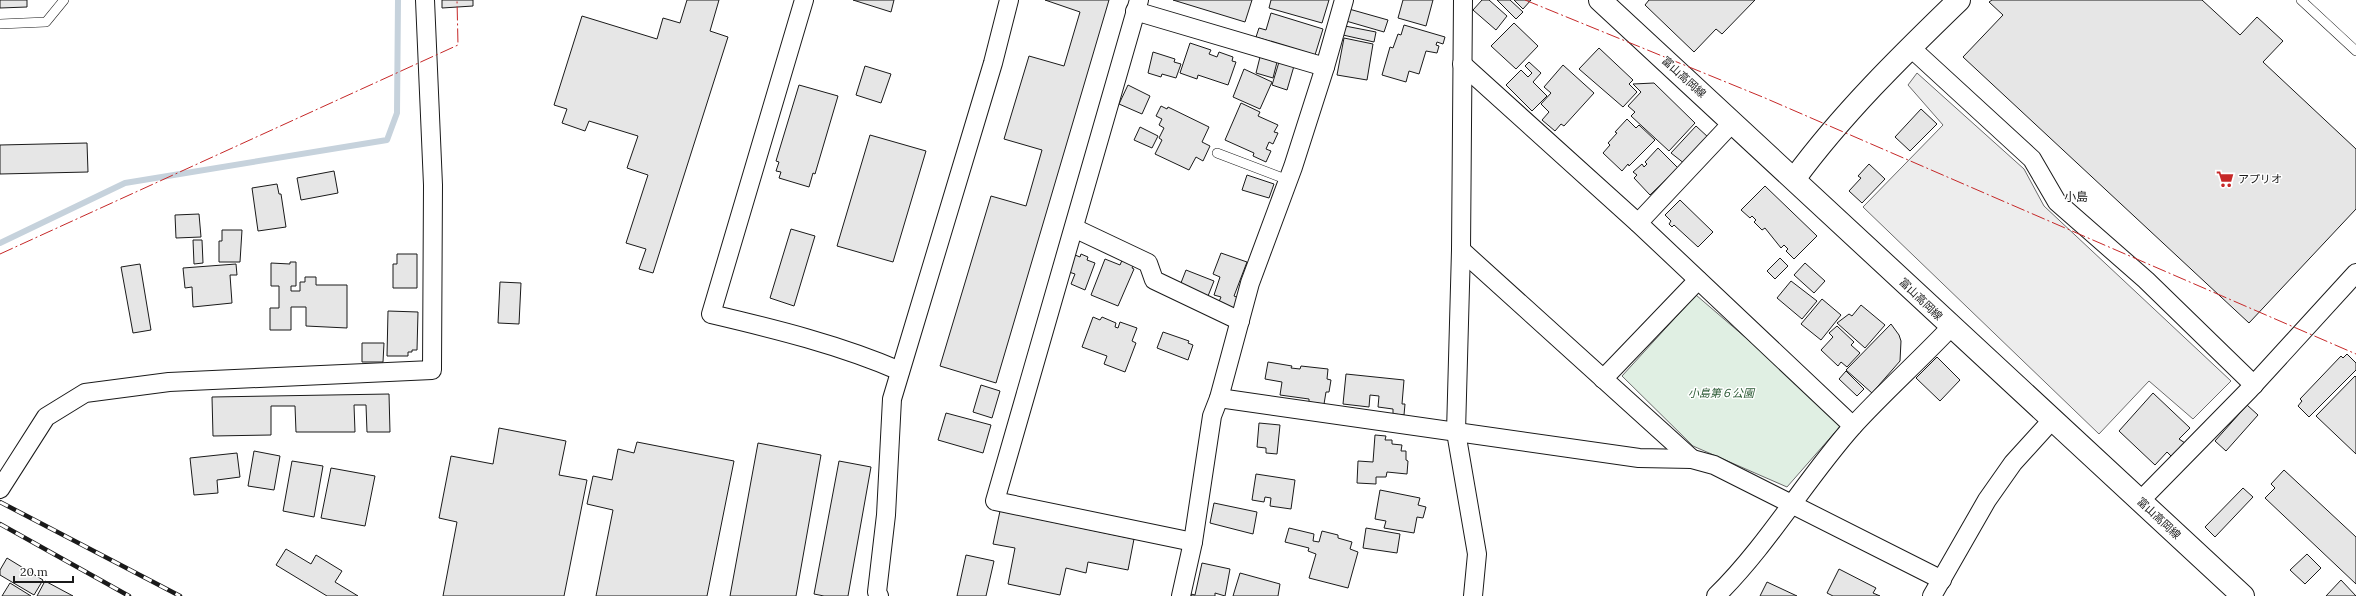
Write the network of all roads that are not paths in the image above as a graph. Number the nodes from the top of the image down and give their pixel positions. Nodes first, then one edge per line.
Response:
1 (64, 0) edge
2 (425, 0) edge
3 (804, 0) edge
4 (1008, 0) edge
5 (1344, 0) edge
6 (1463, 0) edge
7 (1600, 0) edge
8 (1959, 0) edge
9 (2301, 0) edge
10 (1137, 5) edge
11 (0, 24) edge
12 (1910, 47) junction
13 (2356, 51) edge
14 (1462, 64) junction
15 (1325, 67) junction
16 (1733, 122) junction
17 (1217, 153) dead end
18 (1794, 178) junction
19 (1288, 180) junction
20 (1638, 223) junction
21 (1074, 228) junction
22 (1461, 250) junction
23 (2356, 273) edge
24 (1698, 280) junction
25 (1240, 321) junction
26 (1951, 327) junction
27 (900, 371) junction
28 (1603, 379) junction
29 (2251, 387) junction
30 (1219, 398) junction
31 (2052, 420) junction
32 (1853, 426) junction
33 (1456, 432) junction
34 (1692, 460) junction
35 (0, 489) edge
36 (2140, 501) junction
37 (1791, 502) junction
38 (1193, 542) junction
39 (1942, 580) junction
40 (879, 596) edge
41 (1181, 596) edge
42 (1473, 596) edge
43 (1716, 596) edge
44 (1932, 596) edge
45 (2243, 596) edge

1 - 11 lane
2 - 35 street
3 - 27 street
4 - 27 street
5 - 15 street
6 - 14 street
7 - 16 main road, 富山高岡線
8 - 12 main road
9 - 13 lane
10 - 15 street
10 - 21 street
12 - 18 main road
12 - 29 street
14 - 20 street
14 - 22 street
15 - 19 street
16 - 18 main road, 富山高岡線
16 - 20 street
17 - 19 lane
18 - 26 main road, 富山高岡線
19 - 25 street
20 - 24 street
21 - 25 street
21 - 38 street
22 - 28 street
22 - 33 street
23 - 29 street
24 - 28 street
24 - 32 street
25 - 30 street
26 - 31 main road, 富山高岡線
26 - 32 street
27 - 40 street
28 - 34 street
29 - 36 street
30 - 33 street
30 - 38 street
31 - 36 main road, 富山高岡線
31 - 39 street
32 - 37 street
33 - 34 street
33 - 42 street
34 - 37 street
36 - 45 main road, 富山高岡線
37 - 39 street
37 - 43 street
38 - 41 street
39 - 44 street

